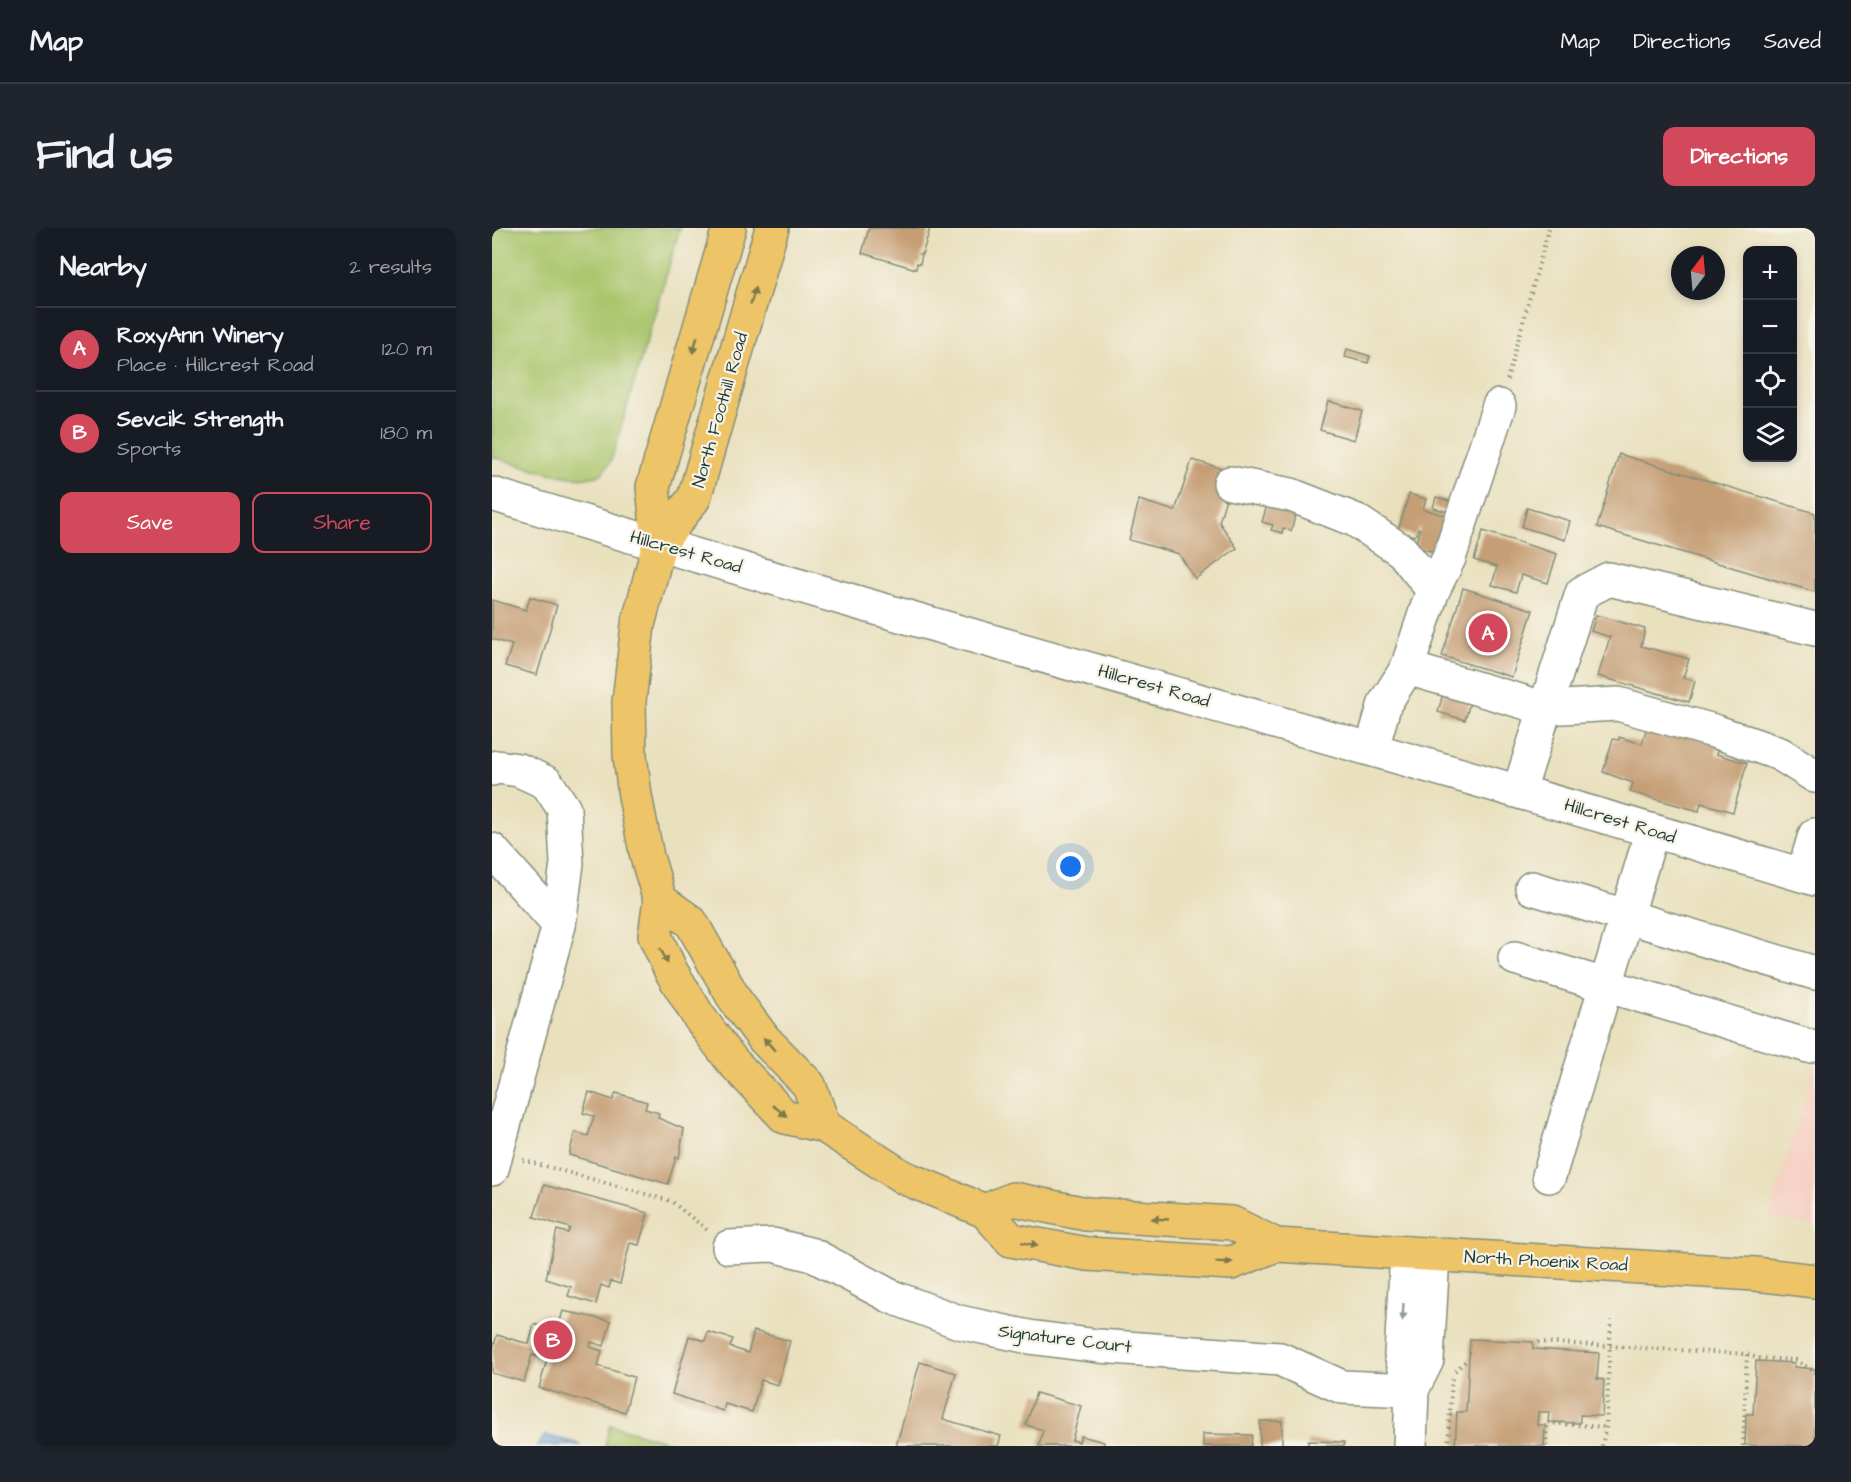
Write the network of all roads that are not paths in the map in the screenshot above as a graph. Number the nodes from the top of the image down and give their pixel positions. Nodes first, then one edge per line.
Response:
1 (729, 228) edge
2 (772, 228) edge
3 (1499, 406) road end
4 (1230, 483) dead end
5 (492, 494) edge
6 (658, 544) junction
7 (1432, 590) junction
8 (1815, 629) edge
9 (1407, 668) junction
10 (1544, 708) junction
11 (1372, 748) junction
12 (492, 769) edge
13 (1815, 776) edge
14 (1519, 791) junction
15 (1652, 831) junction
16 (1815, 835) edge
17 (492, 850) edge
18 (1809, 877) edge
19 (1532, 888) dead end
20 (1627, 917) junction
21 (559, 925) junction
22 (1515, 958) dead end
23 (1815, 973) edge
24 (1606, 986) junction
25 (1808, 1046) dead end
26 (494, 1161) edge
27 (1549, 1176) dead end
28 (729, 1247) road end
29 (1420, 1254) junction
30 (1815, 1281) edge
31 (1412, 1390) junction
32 (1410, 1446) edge

1 -> 6 main road
6 -> 2 main road, North Foothill Road
3 - 7 street
4 - 7 street
5 - 6 street, Hillcrest Road
6 - 11 street, Hillcrest Road
6 - 29 main road, North Phoenix Road
7 - 9 street
8 - 10 street
9 - 10 street
9 - 11 street
10 - 13 street
10 - 14 street
11 - 14 street, Hillcrest Road
12 - 21 street
14 - 15 street, Hillcrest Road
15 - 18 street, Hillcrest Road
15 - 20 street
16 - 18 street
17 - 21 street
19 - 20 street
20 - 23 street
20 - 24 street
21 - 26 street
22 - 24 street
24 - 25 street
24 - 27 street
28 - 31 street, Signature Court
29 - 30 main road, North Phoenix Road
29 - 31 street
31 - 32 street

